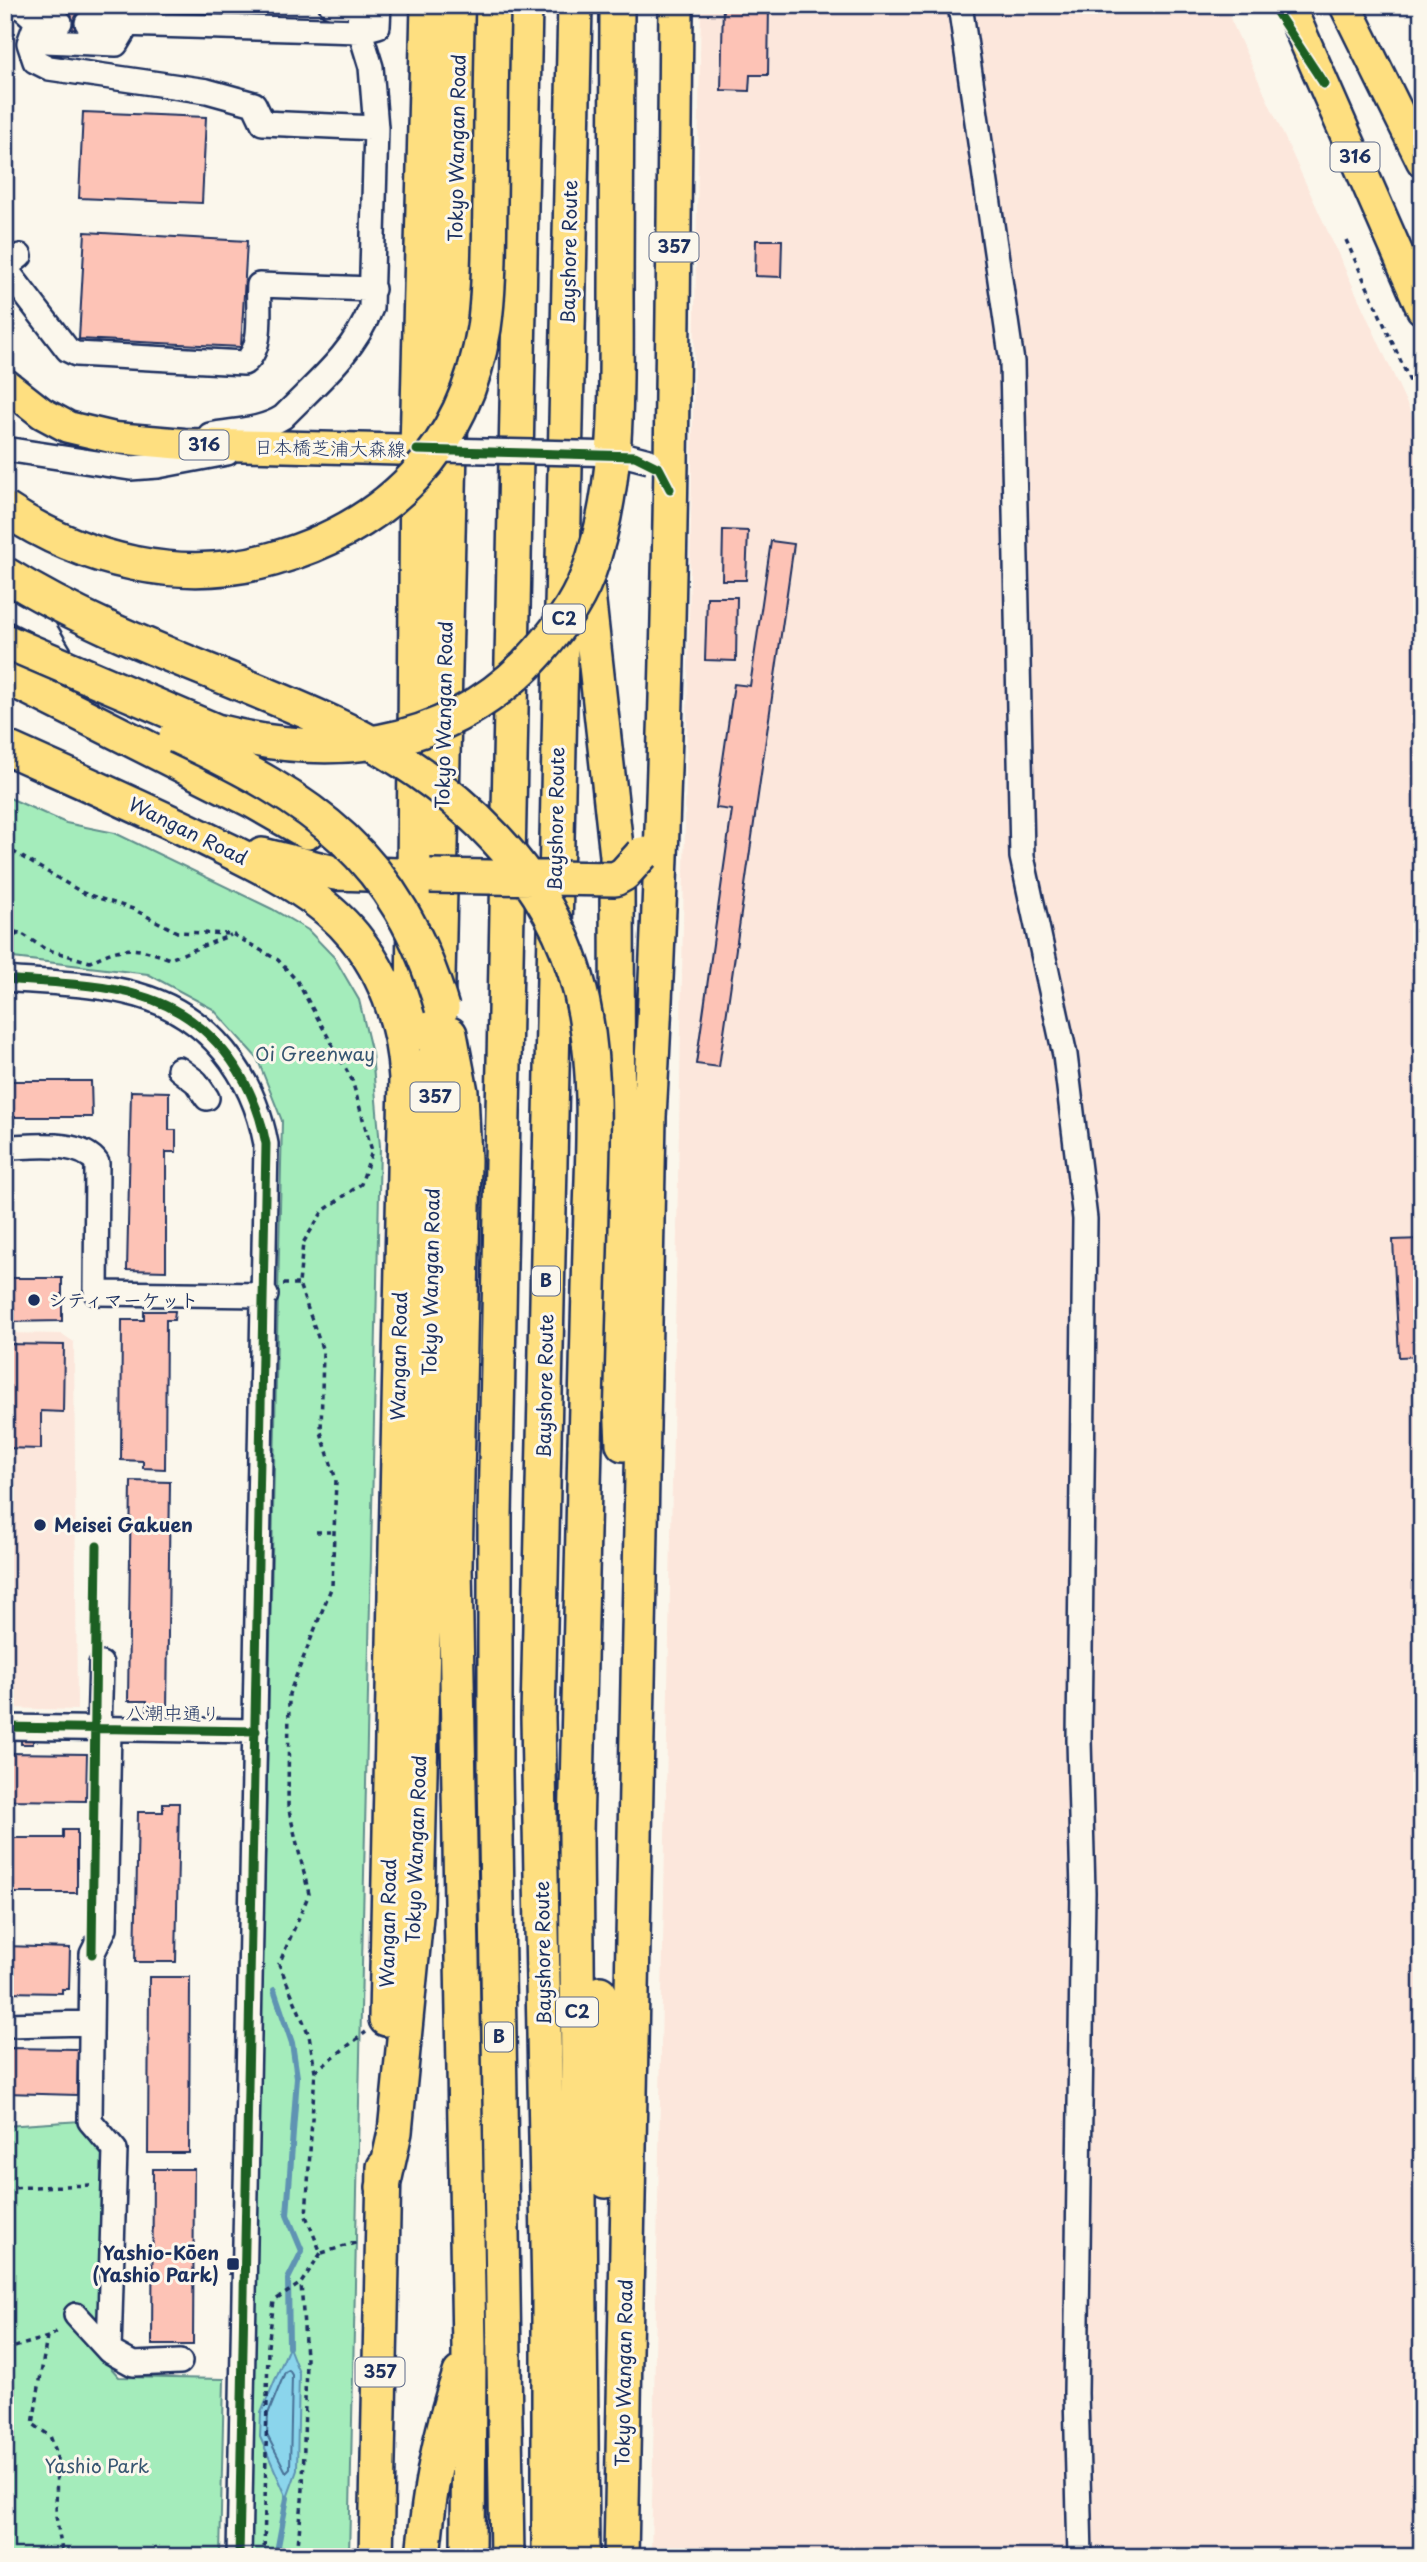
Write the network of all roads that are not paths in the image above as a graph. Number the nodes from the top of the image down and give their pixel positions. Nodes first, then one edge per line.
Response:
1 (19, 5) edge
2 (331, 5) edge
3 (428, 5) edge
4 (460, 5) edge
5 (493, 5) edge
6 (525, 5) edge
7 (575, 5) edge
8 (617, 5) edge
9 (676, 5) edge
10 (960, 5) edge
11 (1272, 5) edge
12 (1289, 5) edge
13 (1345, 5) edge
14 (359, 6) edge
15 (379, 6) edge
16 (37, 21) junction
17 (60, 22) dead end
18 (87, 23) dead end
19 (128, 24) junction
20 (360, 31) junction
21 (1324, 84) junction
22 (376, 128) junction
23 (1422, 162) edge
24 (20, 256) dead end
25 (1415, 275) edge
26 (373, 289) junction
27 (1422, 309) edge
28 (567, 319) junction
29 (5, 384) edge
30 (184, 444) junction
31 (265, 446) junction
32 (5, 449) edge
33 (430, 450) junction
34 (670, 489) junction
35 (5, 509) edge
36 (5, 574) edge
37 (669, 574) junction
38 (5, 605) edge
39 (5, 643) edge
40 (66, 664) junction
41 (5, 676) edge
42 (5, 747) edge
43 (178, 824) junction
44 (422, 876) junction
45 (5, 978) edge
46 (442, 1008) junction
47 (179, 1069) dead end
48 (405, 1078) junction
49 (207, 1098) dead end
50 (5, 1147) edge
51 (266, 1295) junction
52 (640, 1557) junction
53 (101, 1664) dead end
54 (578, 1719) junction
55 (5, 1727) edge
56 (104, 1729) junction
57 (257, 1731) junction
58 (90, 2023) junction
59 (5, 2025) edge
60 (383, 2187) junction
61 (76, 2315) road end
62 (469, 2347) junction
63 (109, 2351) junction
64 (180, 2362) dead end
65 (625, 2378) junction
66 (239, 2557) edge
67 (376, 2557) edge
68 (423, 2557) edge
69 (468, 2557) edge
70 (507, 2557) edge
71 (550, 2557) edge
72 (582, 2557) edge
73 (621, 2557) edge
74 (1080, 2557) edge

1 - 16 street
2 - 14 street
3 - 33 highway, 357
4 - 60 highway, Tokyo Wangan Road / 357
5 - 35 highway, bridge
6 - 70 highway, B
7 - 28 highway, Bayshore Route / B
8 - 40 highway, C2, bridge
9 - 34 highway, Tokyo Wangan Road / 357
10 - 74 street
11 - 21 street
12 - 21 main road, 316
13 - 23 main road
14 - 15 street
14 - 20 street
15 - 20 street
16 - 17 street
16 - 19 street
16 - 22 street
18 - 19 street
19 - 20 street
20 - 22 street
21 - 25 main road, 316
22 - 26 street
24 - 26 street
25 - 27 main road, 316
26 - 30 street
28 - 52 highway
28 - 71 highway, Bayshore Route / B
29 - 30 main road, 日本橋芝浦大森線 / 316
30 - 31 main road, 日本橋芝浦大森線 / 316
31 - 32 street
31 - 33 main road, 日本橋芝浦大森線 / 316
33 - 34 street, bridge
33 - 44 highway, 357
34 - 37 highway, Tokyo Wangan Road / 357
36 - 54 highway, C2, bridge
37 - 44 highway, bridge
37 - 52 highway, Tokyo Wangan Road / 357
38 - 40 street
39 - 40 highway, C2, bridge
39 - 46 highway, C2, bridge
41 - 46 highway, bridge
42 - 43 highway, Wangan Road / 357
43 - 44 highway
43 - 48 highway, Wangan Road / 357
44 - 48 highway, 357
45 - 51 street
46 - 62 highway
47 - 49 street
48 - 60 highway, Wangan Road / 357
50 - 51 street
51 - 57 street
52 - 65 highway, Tokyo Wangan Road / 357
53 - 56 street
54 - 65 highway
54 - 72 highway, C2
55 - 56 street, 八潮中通り
56 - 57 street, 八潮中通り
56 - 58 street
57 - 66 street
58 - 59 street
58 - 63 street
60 - 67 highway, Tokyo Wangan Road / 357
61 - 63 street
62 - 68 highway
62 - 69 highway
63 - 64 street
65 - 73 highway, Tokyo Wangan Road / 357

